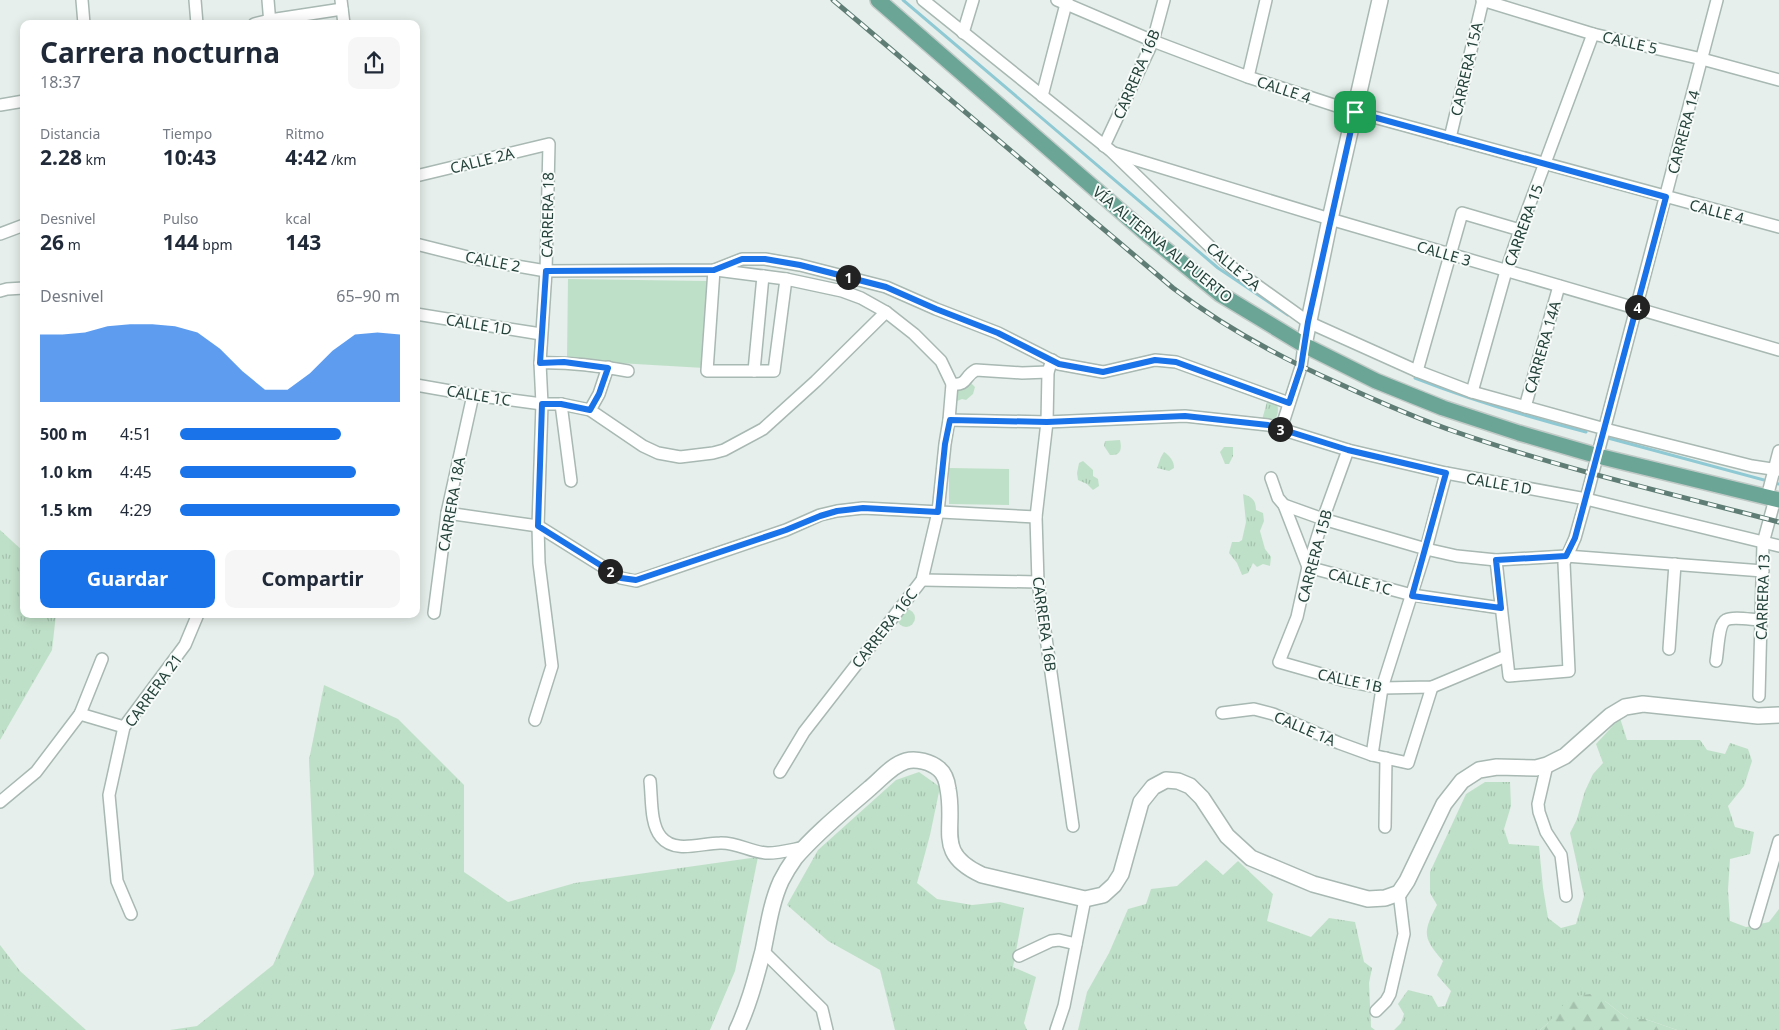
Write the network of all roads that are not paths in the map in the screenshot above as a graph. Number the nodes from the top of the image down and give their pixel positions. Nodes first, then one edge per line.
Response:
1 (82, 0) edge
2 (195, 0) edge
3 (268, 0) edge
4 (878, 0) edge
5 (923, 0) edge
6 (973, 0) edge
7 (1164, 0) edge
8 (1266, 0) edge
9 (1380, 0) edge
10 (1482, 0) edge
11 (1717, 0) edge
12 (1063, 1) edge
13 (341, 5) edge
14 (84, 20) edge
15 (196, 20) edge
16 (270, 20) edge
17 (278, 20) edge
18 (343, 20) edge
19 (962, 33) junction
20 (1593, 34) junction
21 (1153, 41) junction
22 (1702, 59) junction
23 (1248, 77) junction
24 (1779, 80) edge
25 (1042, 96) junction
26 (20, 102) edge
27 (0, 105) edge
28 (1355, 112) junction
29 (1450, 138) junction
30 (549, 144) joint
31 (1107, 149) junction
32 (1545, 164) junction
33 (420, 175) edge
34 (1666, 197) junction
35 (1330, 219) junction
36 (20, 226) edge
37 (1779, 228) edge
38 (1520, 230) junction
39 (0, 234) edge
40 (420, 245) edge
41 (1450, 254) junction
42 (714, 270) junction
43 (546, 271) junction
44 (1506, 271) junction
45 (763, 276) junction
46 (786, 278) junction
47 (1559, 286) junction
48 (20, 288) edge
49 (0, 291) edge
50 (1636, 309) junction
51 (886, 312) junction
52 (420, 315) edge
53 (1306, 332) junction
54 (541, 334) junction
55 (1779, 350) edge
56 (1052, 360) junction
57 (540, 363) junction
58 (608, 368) junction
59 (628, 371) dead end
60 (754, 371) junction
61 (1417, 371) junction
62 (1048, 372) junction
63 (952, 384) junction
64 (420, 386) edge
65 (1472, 392) junction
66 (473, 395) junction
67 (1289, 403) junction
68 (542, 404) junction
69 (561, 404) junction
70 (1525, 407) junction
71 (590, 410) junction
72 (950, 420) junction
73 (1047, 422) junction
74 (1281, 429) junction
75 (1602, 440) junction
76 (1348, 450) junction
77 (1779, 451) edge
78 (1446, 473) junction
79 (1271, 478) dead end
80 (571, 481) dead end
81 (1774, 485) edge
82 (1586, 499) junction
83 (1284, 504) junction
84 (938, 512) junction
85 (447, 513) junction
86 (1036, 517) junction
87 (1323, 519) junction
88 (538, 526) junction
89 (1764, 543) junction
90 (1779, 546) edge
91 (1426, 549) junction
92 (1566, 556) junction
93 (1496, 560) junction
94 (1675, 564) junction
95 (1308, 567) junction
96 (1762, 571) junction
97 (922, 580) junction
98 (1038, 582) junction
99 (1412, 596) junction
100 (1501, 608) junction
101 (434, 613) dead end
102 (196, 618) edge
103 (1761, 620) junction
104 (1669, 649) dead end
105 (1506, 656) junction
106 (102, 658) dead end
107 (1716, 661) dead end
108 (1279, 662) joint
109 (1432, 687) junction
110 (1382, 688) junction
111 (1759, 696) dead end
112 (1222, 713) dead end
113 (80, 714) junction
114 (1779, 715) edge
115 (535, 720) dead end
116 (124, 727) junction
117 (1372, 755) junction
118 (1386, 758) junction
119 (1547, 765) junction
120 (780, 772) dead end
121 (650, 781) dead end
122 (0, 802) edge
123 (1074, 826) dead end
124 (1385, 827) dead end
125 (1779, 841) edge
126 (806, 847) junction
127 (1399, 892) junction
128 (1566, 896) dead end
129 (1085, 899) junction
130 (131, 914) dead end
131 (1755, 923) dead end
132 (1076, 944) junction
133 (763, 951) junction
134 (1019, 956) dead end
135 (1376, 1012) dead end
136 (737, 1030) edge
137 (827, 1030) edge
138 (1056, 1030) edge

1 - 14 street
2 - 15 street
3 - 16 street
4 - 53 main road, VÍA ALTERNA AL PUERTO
5 - 19 street, CALLE 2A
6 - 19 street
7 - 21 street, CARRERA 16B
8 - 23 street
9 - 28 street
10 - 20 street, CALLE 5
10 - 29 street, CARRERA 15A
11 - 22 street, CARRERA 14
12 - 21 street, CALLE 4
12 - 25 street
13 - 17 street
13 - 18 street
19 - 25 street, CALLE 2A
20 - 22 street, CALLE 5
20 - 32 street, CARRERA 15
21 - 23 street, CALLE 4
21 - 31 street, CARRERA 16B
22 - 24 street, CALLE 5
22 - 34 street, CARRERA 14
23 - 28 street, CALLE 4
25 - 31 street, CALLE 2A
26 - 27 street
28 - 29 street, CALLE 4
28 - 35 street
29 - 32 street, CALLE 4
30 - 33 street, CALLE 2A
30 - 43 street, CARRERA 18
31 - 35 street, CALLE 3
31 - 53 street, CALLE 2A
32 - 34 street, CALLE 4
32 - 38 street, CARRERA 15
34 - 37 street, CALLE 4
34 - 50 street, CARRERA 14
35 - 41 street, CALLE 3
35 - 53 street
36 - 39 street
38 - 41 street
38 - 44 street, CARRERA 15
40 - 43 street, CALLE 2
41 - 44 street, CALLE 3
41 - 61 street
42 - 43 street, CALLE 2
42 - 45 street, CARRERA 16C
42 - 56 street, CALLE 2
42 - 60 street
43 - 54 street, CARRERA 18
44 - 47 street, CALLE 3
44 - 65 street, CARRERA 15
45 - 46 street, CARRERA 16C
45 - 60 street
46 - 51 street, CARRERA 16C
46 - 60 street
47 - 50 street, CALLE 3
47 - 70 street, CARRERA 14A
48 - 49 street
50 - 55 street, CALLE 3
50 - 75 street, CARRERA 14
51 - 63 street, CARRERA 16C
51 - 71 street
52 - 54 street, CALLE 1D
53 - 61 street, CALLE 2A
53 - 67 street
53 - 75 main road, VÍA ALTERNA AL PUERTO
54 - 57 street, CARRERA 18
56 - 62 street, CARRERA 16B
56 - 67 street, CALLE 2
57 - 58 street
57 - 68 street, CARRERA 18
58 - 59 street
58 - 71 street
61 - 65 street, CALLE 2A
62 - 63 street
62 - 73 street, CARRERA 16B
63 - 72 street, CARRERA 16C
64 - 66 street, CALLE 1C
65 - 70 street, CALLE 2A
66 - 68 street, CALLE 1C
66 - 85 street, CARRERA 18A
67 - 74 street
68 - 69 street, CALLE 1C
68 - 88 street, CARRERA 18
69 - 71 street, CALLE 1C
69 - 80 street
70 - 75 street, CALLE 2A
72 - 73 street, CALLE 1D
72 - 84 street, CARRERA 16C
73 - 74 street, CALLE 1D
73 - 86 street, CARRERA 16B
74 - 76 street, CALLE 1D
75 - 81 main road, VÍA ALTERNA AL PUERTO
75 - 81 street, CALLE 2A
75 - 82 street, CARRERA 14
76 - 78 street, CALLE 1D
76 - 87 street, CARRERA 15B
77 - 81 street, CARRERA 13
78 - 82 street, CALLE 1D
78 - 91 street
79 - 83 street
81 - 89 street, CARRERA 13
82 - 89 street, CALLE 1D
82 - 92 street, CARRERA 14
83 - 87 street
83 - 95 street
84 - 86 street
84 - 88 street
84 - 97 street, CARRERA 16C
85 - 88 street
85 - 101 street, CARRERA 18A
86 - 98 street, CARRERA 16B
87 - 91 street
87 - 95 street, CARRERA 15B
88 - 115 street, CARRERA 18
89 - 90 street, CALLE 1D
89 - 96 street, CARRERA 13
91 - 93 street
91 - 99 street
92 - 93 street
92 - 94 street
92 - 105 street, CARRERA 14
93 - 100 street
94 - 96 street
94 - 104 street
95 - 99 street, CALLE 1C
95 - 108 street, CARRERA 15B
96 - 103 street, CARRERA 13
97 - 98 street
97 - 120 street, CARRERA 16C
98 - 123 street, CARRERA 16B
99 - 100 street, CALLE 1C
99 - 110 street
100 - 105 street
102 - 116 street, CARRERA 21
103 - 107 street
103 - 111 street, CARRERA 13
105 - 109 street, CALLE 1B
106 - 113 street
108 - 110 street, CALLE 1B
109 - 110 street, CALLE 1B
109 - 118 street, CALLE 1A
110 - 117 street
112 - 117 street, CALLE 1A
113 - 116 street
113 - 122 street
114 - 119 street
116 - 130 street, CARRERA 21
117 - 118 street, CALLE 1A
118 - 124 street
119 - 127 street
119 - 128 street
121 - 126 street
125 - 131 street
126 - 129 street
126 - 133 street
127 - 129 street
127 - 135 street
129 - 132 street
132 - 134 street
132 - 138 street
133 - 136 street
133 - 137 street

